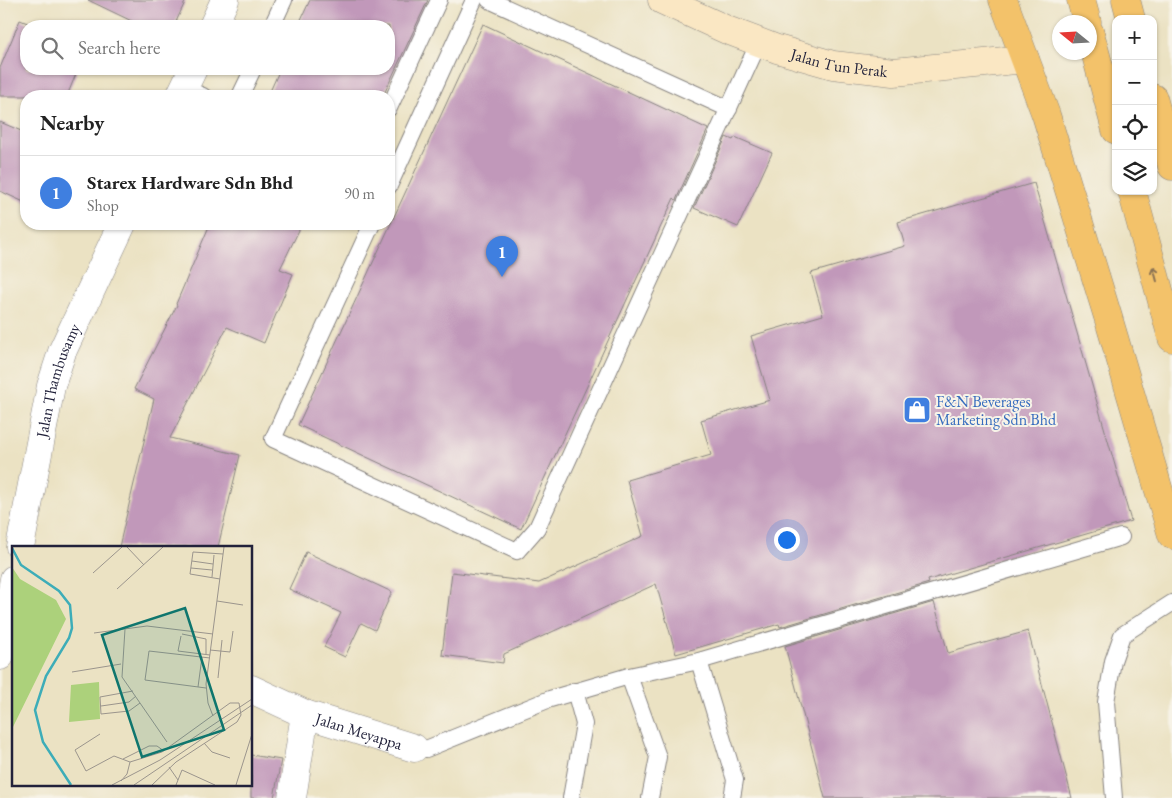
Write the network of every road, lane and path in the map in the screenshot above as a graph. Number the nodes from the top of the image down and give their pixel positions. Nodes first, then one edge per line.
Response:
1 (225, 0) edge
2 (284, 0) edge
3 (439, 0) edge
4 (474, 0) edge
5 (489, 0) edge
6 (662, 0) edge
7 (1003, 0) edge
8 (1080, 0) edge
9 (1126, 0) edge
10 (1085, 15) edge
11 (1130, 15) edge
12 (216, 20) edge
13 (275, 20) edge
14 (759, 42) junction
15 (1025, 59) junction
16 (1097, 59) edge
17 (250, 75) edge
18 (243, 90) edge
19 (395, 95) edge
20 (1155, 105) edge
21 (729, 109) junction
22 (1112, 115) edge
23 (1172, 166) edge
24 (395, 173) edge
25 (1133, 195) edge
26 (119, 230) edge
27 (369, 230) edge
28 (1172, 338) edge
29 (1172, 534) edge
30 (1122, 537) dead end
31 (20, 546) edge
32 (12, 590) edge
33 (1172, 603) edge
34 (0, 656) edge
35 (699, 662) junction
36 (629, 676) junction
37 (252, 689) edge
38 (575, 691) junction
39 (305, 714) junction
40 (414, 748) joint
41 (292, 798) edge
42 (572, 798) edge
43 (650, 798) edge
44 (732, 798) edge
45 (1114, 798) edge

1 - 12 street
2 - 13 lane
3 - 19 lane
4 - 24 lane
5 - 21 lane
6 - 14 main road, Jalan Tun Perak
7 - 15 main road
8 - 10 main road
9 - 11 main road
14 - 15 main road, Jalan Tun Perak
14 - 21 lane
15 - 29 main road
16 - 22 main road
17 - 18 lane
20 - 23 main road
21 - 27 lane
28 -> 25 main road
26 - 31 street, Jalan Thambusamy
30 - 35 lane
32 - 34 street
33 - 45 lane
35 - 36 lane
35 - 44 lane
36 - 38 lane
36 - 43 lane
37 - 39 street, Jalan Meyappa
38 - 40 lane
38 - 42 lane
39 - 40 street, Jalan Meyappa
39 - 41 street, Jalan Meyappa

